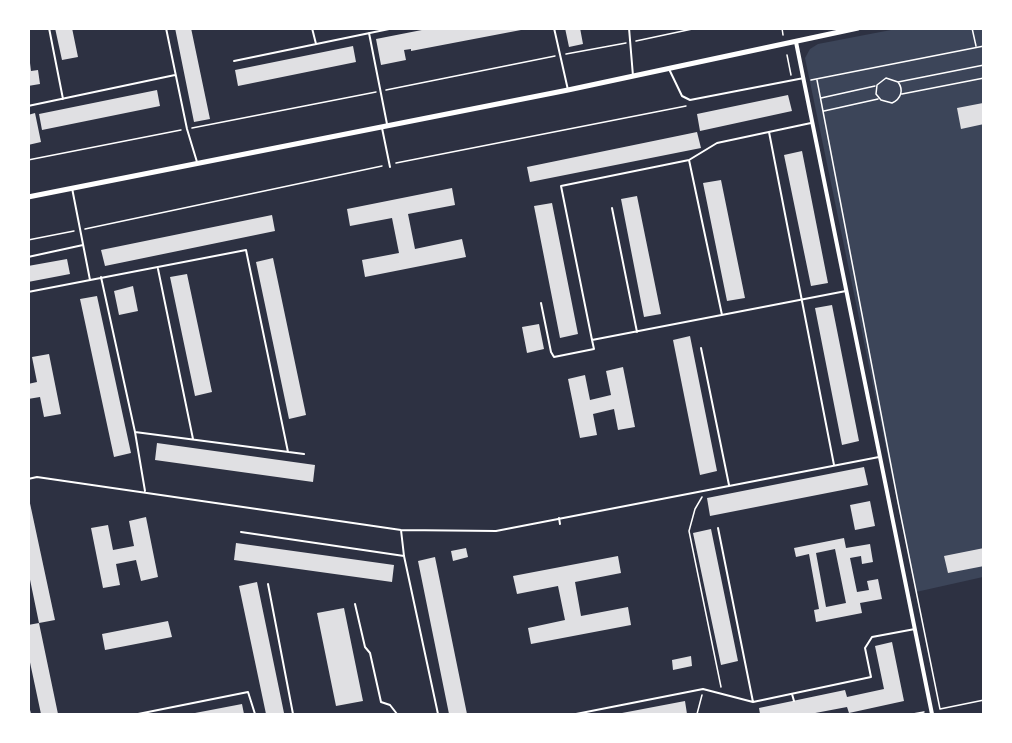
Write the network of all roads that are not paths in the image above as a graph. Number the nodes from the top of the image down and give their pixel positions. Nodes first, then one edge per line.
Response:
1 (49, 28) edge
2 (166, 28) edge
3 (312, 28) edge
4 (394, 28) edge
5 (554, 28) edge
6 (629, 28) edge
7 (857, 29) edge
8 (369, 33) junction
9 (796, 42) junction
10 (316, 44) junction
11 (234, 61) dead end
12 (669, 69) junction
13 (175, 75) junction
14 (633, 76) junction
15 (804, 80) junction
16 (568, 90) junction
17 (63, 99) junction
18 (28, 106) edge
19 (813, 123) junction
20 (384, 125) junction
21 (769, 132) junction
22 (689, 160) junction
23 (197, 162) junction
24 (390, 166) road end
25 (72, 188) junction
26 (28, 197) edge
27 (612, 208) dead end
28 (83, 245) junction
29 (28, 257) edge
30 (158, 268) junction
31 (101, 278) junction
32 (90, 280) junction
33 (846, 291) junction
34 (28, 292) edge
35 (802, 300) junction
36 (541, 303) dead end
37 (722, 315) junction
38 (637, 332) junction
39 (592, 340) junction
40 (701, 348) dead end
41 (135, 432) junction
42 (193, 440) junction
43 (288, 452) junction
44 (304, 454) dead end
45 (880, 457) junction
46 (834, 465) junction
47 (28, 478) edge
48 (729, 485) junction
49 (145, 492) junction
50 (558, 518) junction
51 (560, 524) dead end
52 (718, 528) dead end
53 (401, 530) junction
54 (241, 532) dead end
55 (404, 556) junction
56 (268, 584) dead end
57 (356, 604) dead end
58 (915, 628) junction
59 (792, 694) junction
60 (794, 701) dead end
61 (753, 702) junction
62 (28, 706) edge
63 (932, 713) edge
64 (30, 714) edge
65 (138, 714) edge
66 (255, 714) edge
67 (293, 714) edge
68 (398, 714) edge
69 (438, 714) edge
70 (576, 714) edge

1 - 17 lane
2 - 13 lane
3 - 10 lane
4 - 8 lane
5 - 16 lane
6 - 14 lane
7 - 9 street
8 - 10 lane
8 - 20 lane
9 - 12 street
9 - 15 street
10 - 11 lane
12 - 14 street
12 - 15 lane
13 - 17 lane
13 - 23 lane
14 - 16 street
15 - 19 street
16 - 20 street
17 - 18 lane
19 - 21 lane
19 - 33 street
20 - 23 street
20 - 24 lane
21 - 22 lane
21 - 35 lane
22 - 37 lane
22 - 39 lane
23 - 25 street
25 - 26 street
25 - 28 lane
27 - 38 lane
28 - 29 lane
28 - 32 lane
30 - 31 lane
30 - 42 lane
30 - 43 lane
31 - 32 lane
31 - 41 lane
32 - 34 lane
33 - 35 lane
33 - 45 street
35 - 37 lane
35 - 46 lane
36 - 39 lane
37 - 38 lane
38 - 39 lane
40 - 48 lane
41 - 42 lane
41 - 49 lane
42 - 43 lane
43 - 44 lane
45 - 46 lane
45 - 58 street
46 - 48 lane
47 - 49 lane
48 - 50 lane
49 - 53 lane
50 - 51 lane
50 - 53 lane
52 - 61 lane
53 - 55 lane
54 - 55 lane
55 - 69 lane
56 - 67 lane
57 - 68 lane
58 - 59 lane
58 - 63 street
59 - 60 lane
59 - 61 lane
61 - 70 lane
62 - 64 lane
65 - 66 lane

